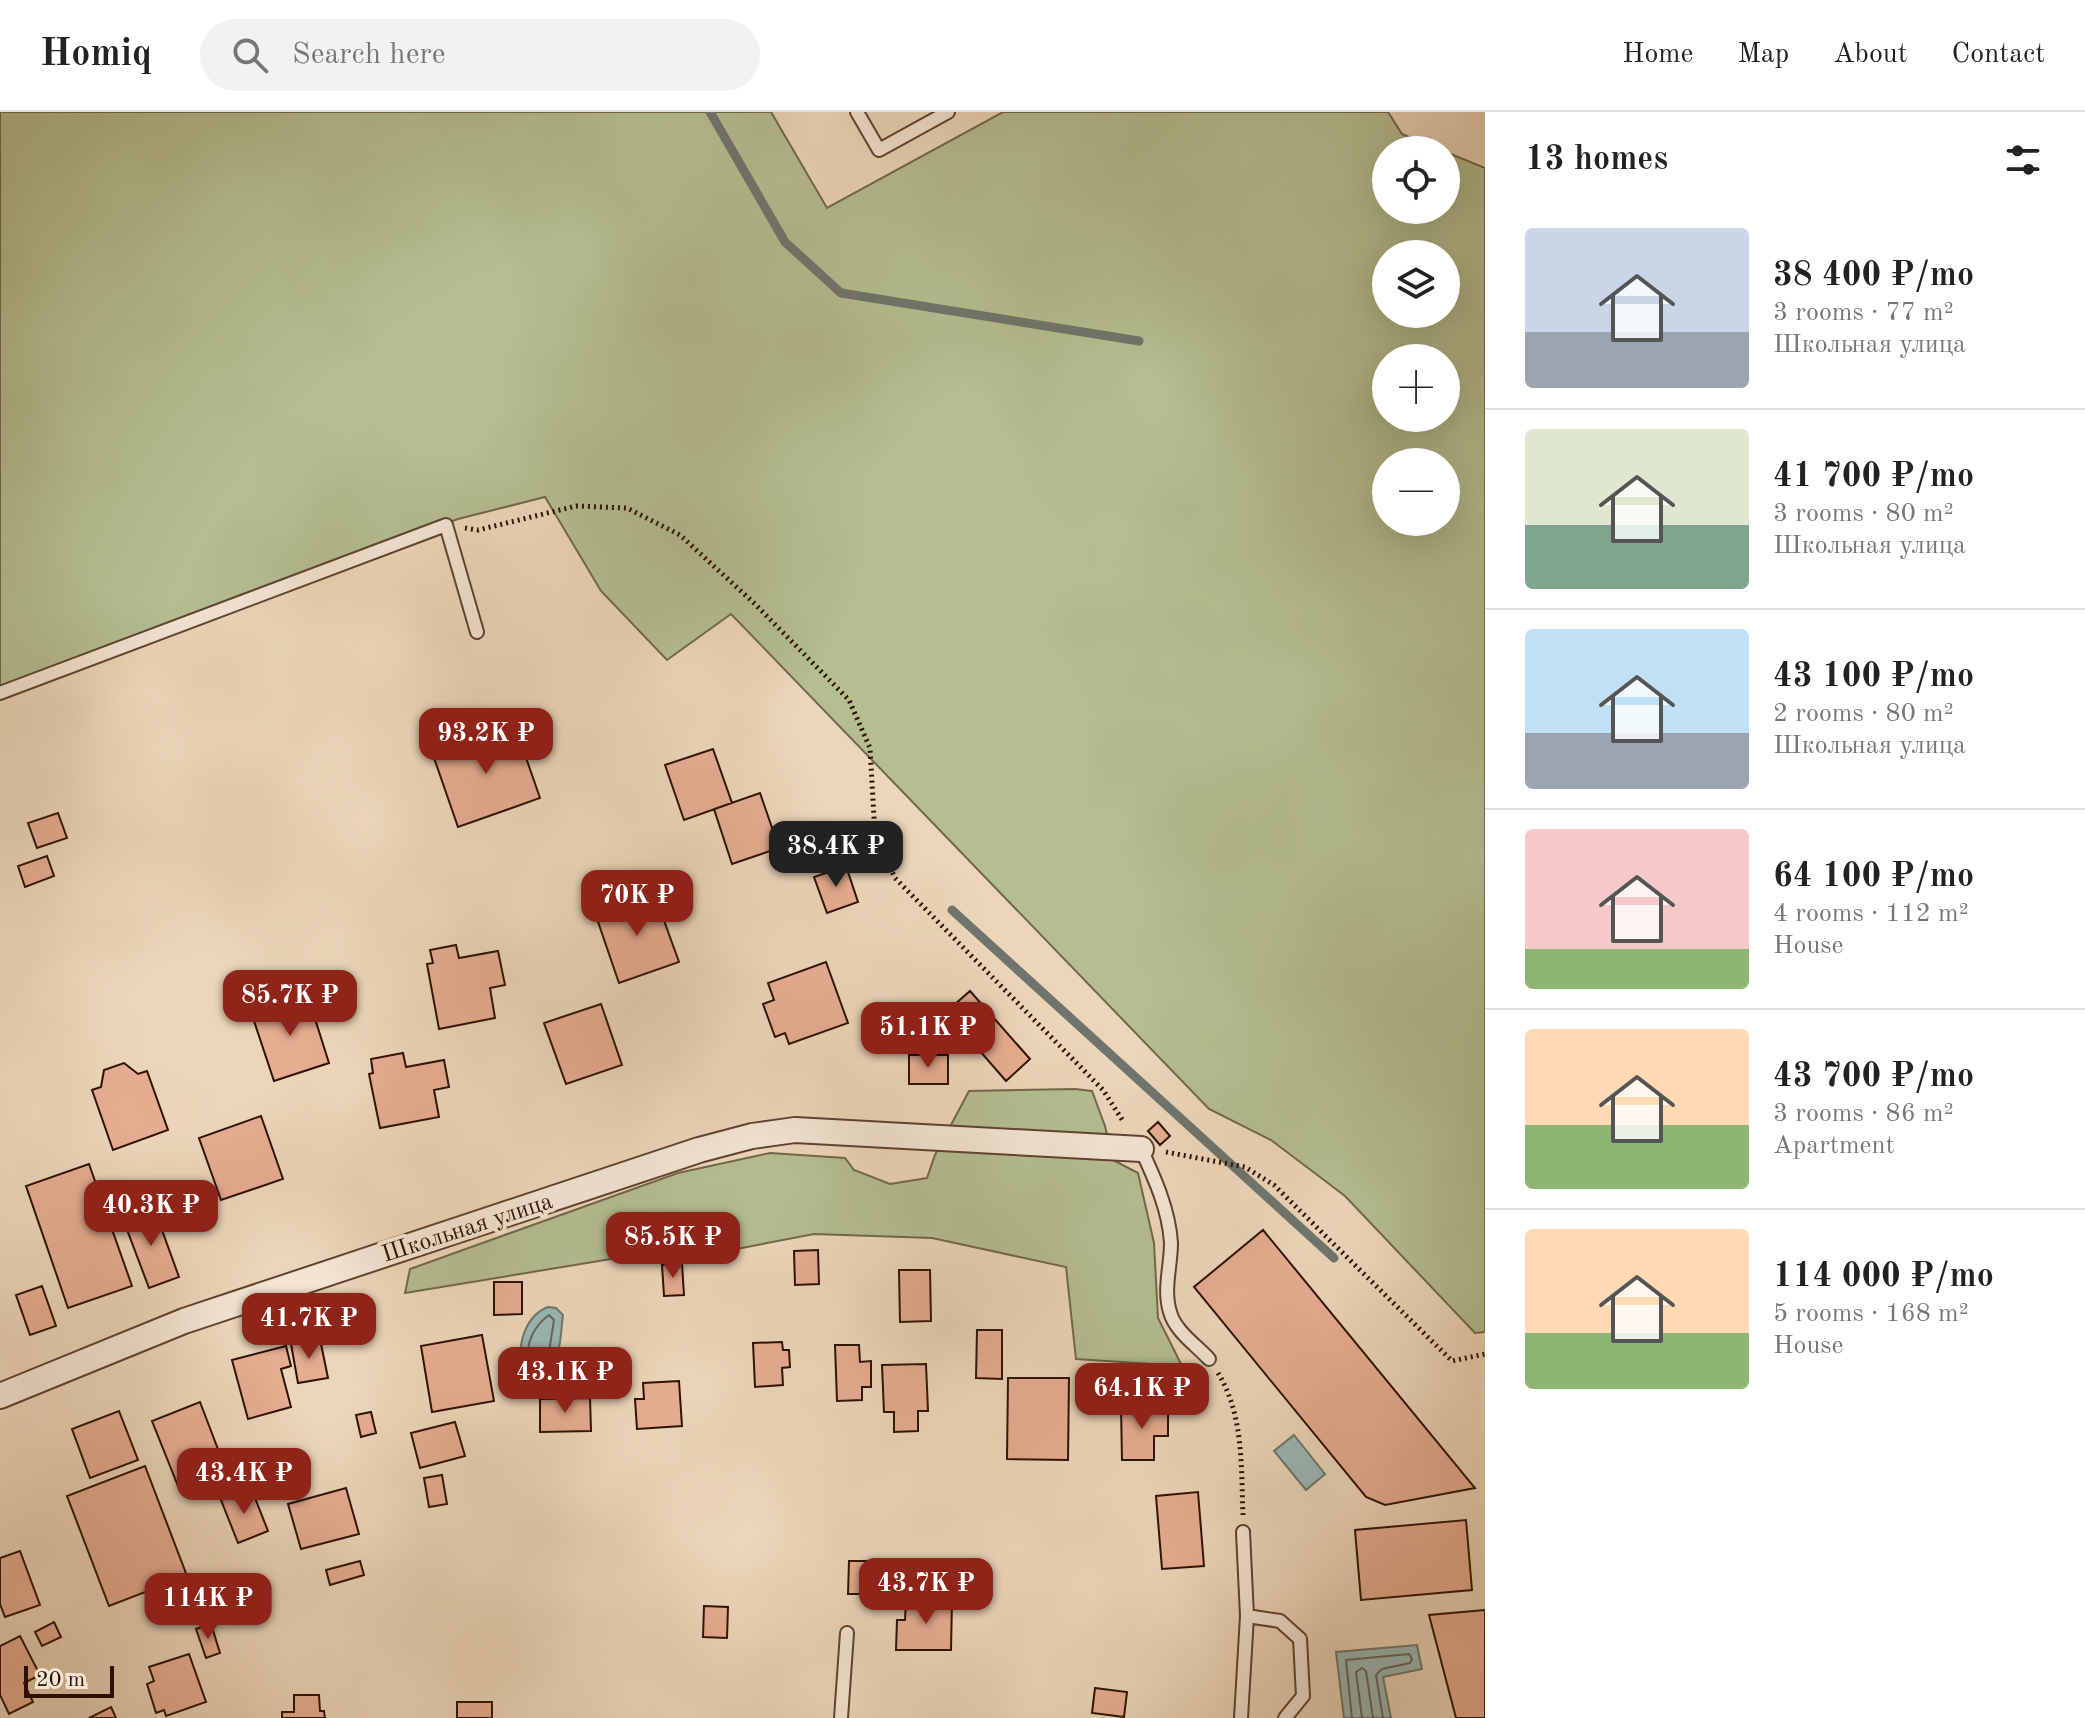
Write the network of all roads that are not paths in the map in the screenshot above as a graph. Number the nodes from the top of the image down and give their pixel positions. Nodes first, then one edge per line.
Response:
1 (857, 112) edge
2 (948, 112) edge
3 (477, 632) dead end
4 (0, 693) edge
5 (1141, 1149) joint
6 (1209, 1359) road end
7 (0, 1396) edge
8 (1243, 1532) road end
9 (1247, 1616) junction
10 (847, 1633) dead end
11 (1244, 1716) edge
12 (841, 1718) edge
13 (1285, 1718) edge

1 - 2 lane
3 - 4 lane
5 - 6 lane
5 - 7 street, Школьная улица
8 - 9 lane
9 - 11 lane
9 - 13 lane
10 - 12 lane

